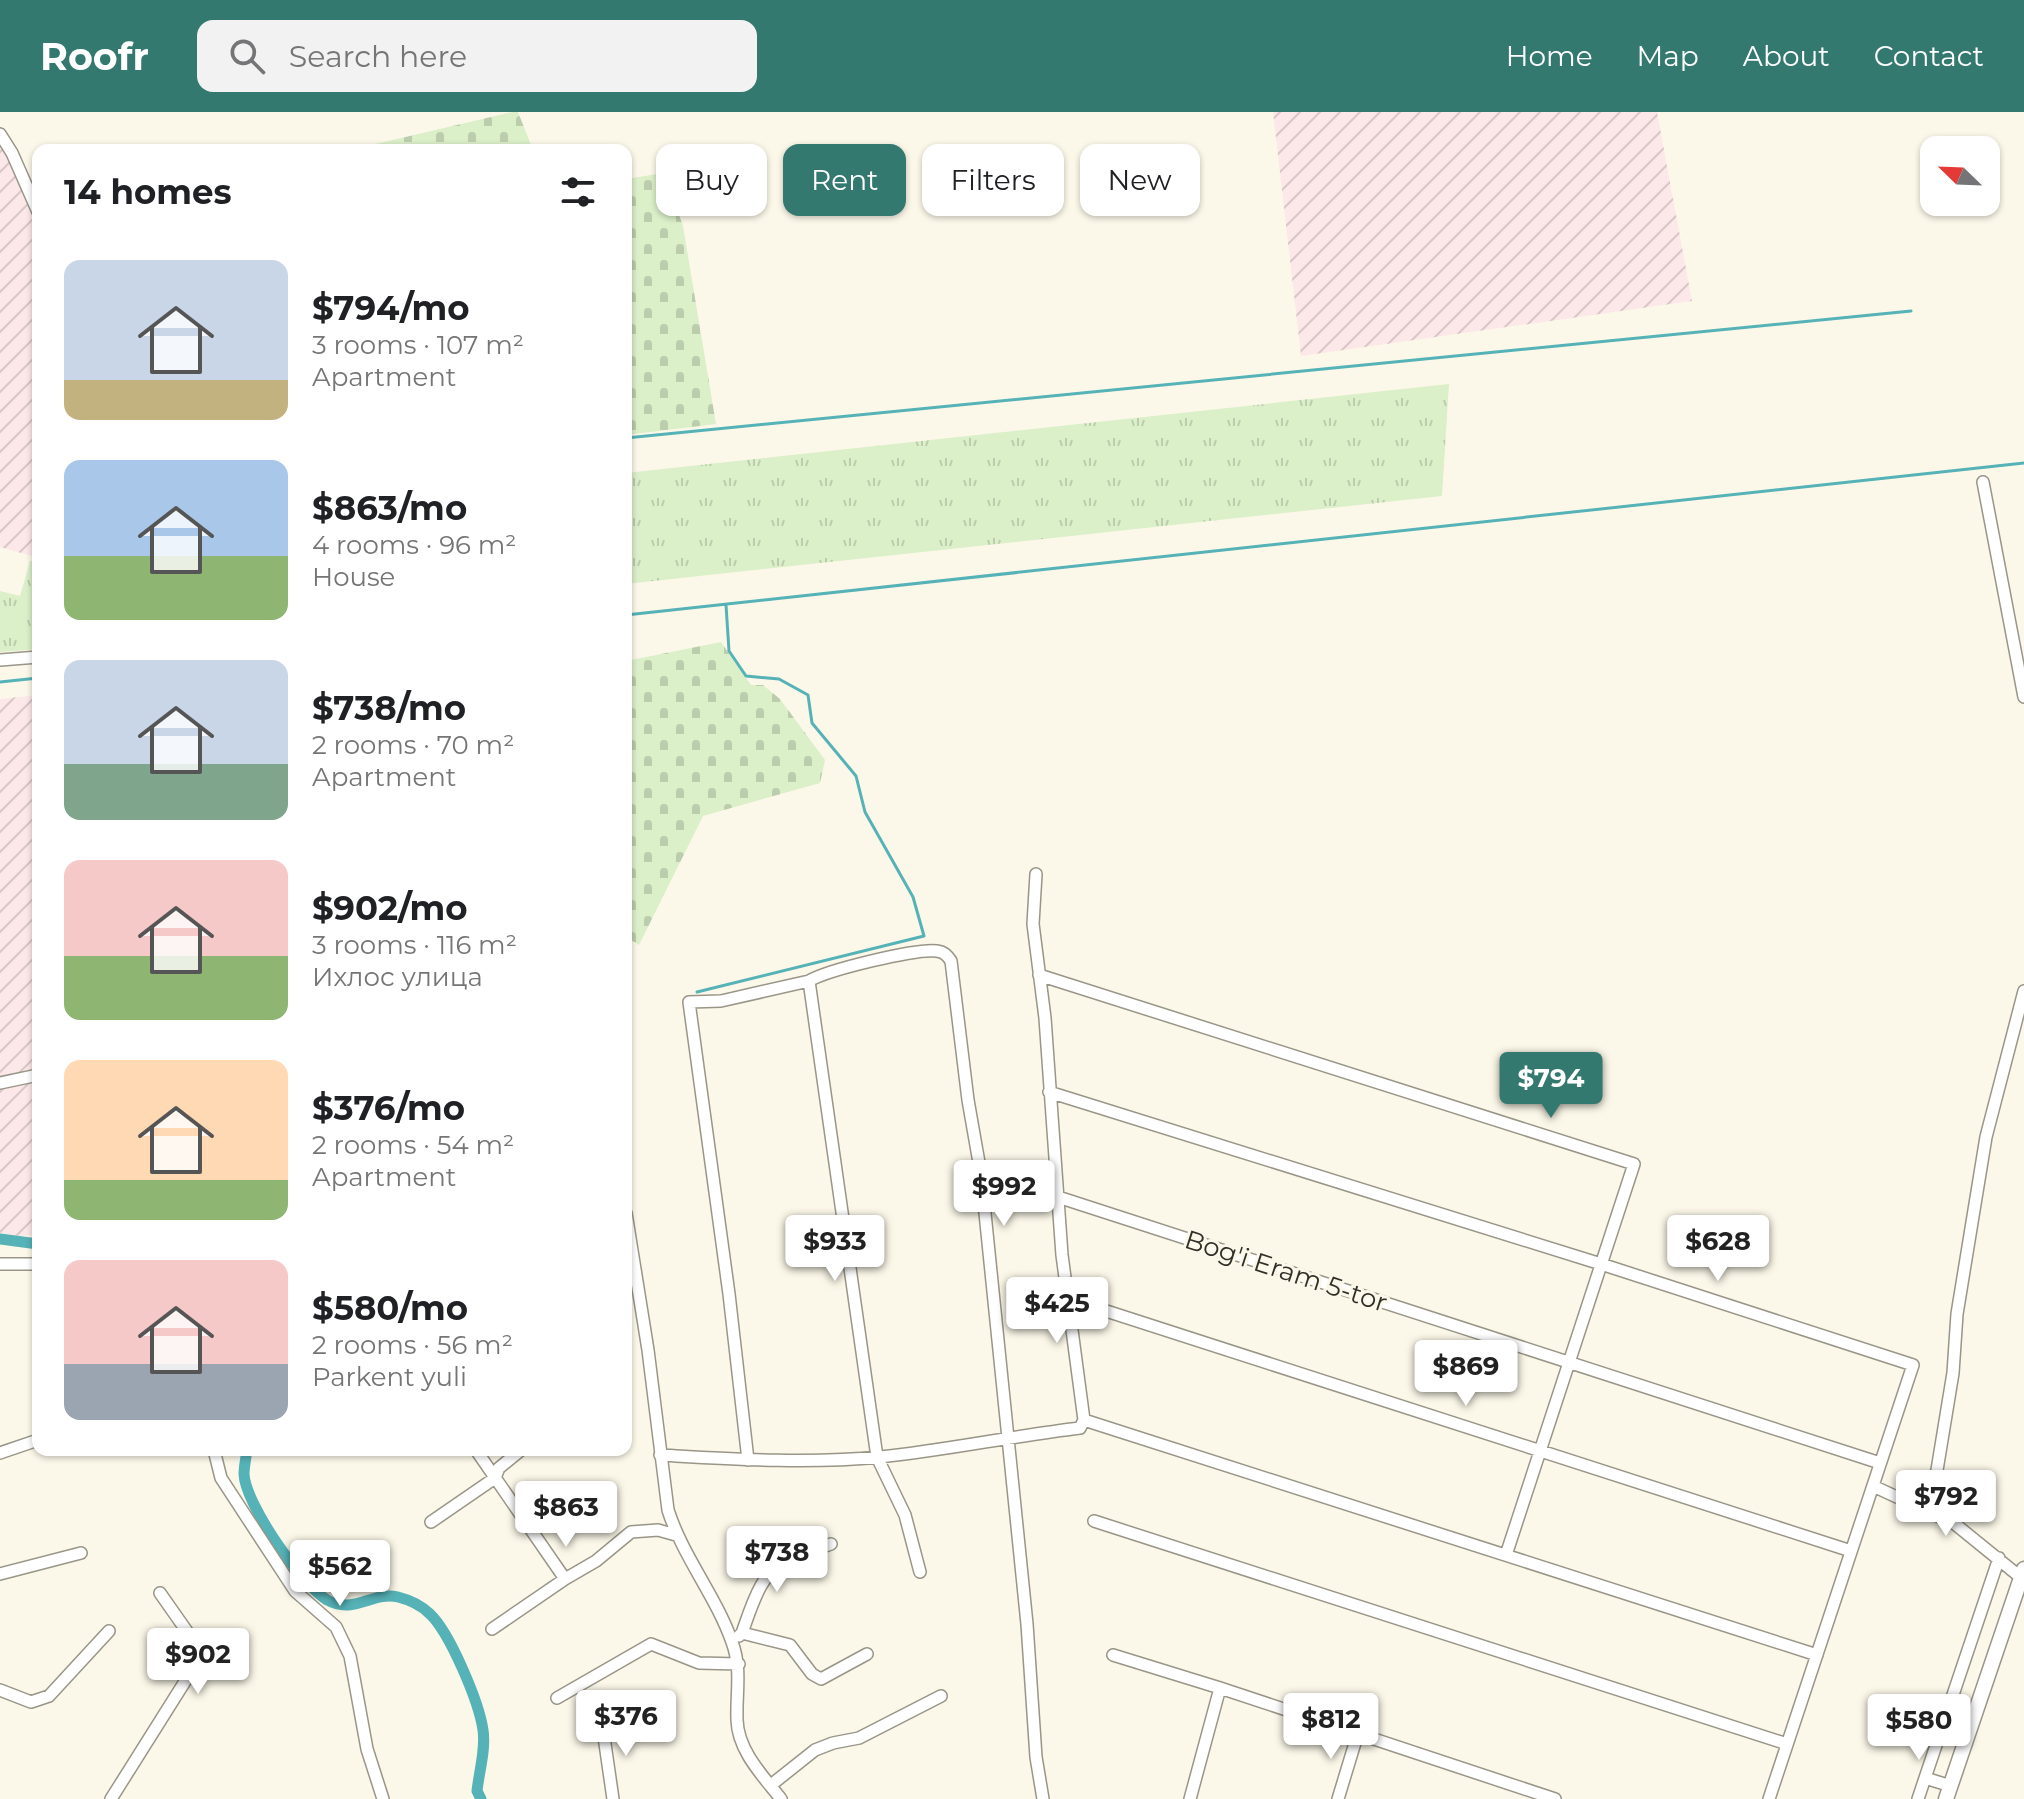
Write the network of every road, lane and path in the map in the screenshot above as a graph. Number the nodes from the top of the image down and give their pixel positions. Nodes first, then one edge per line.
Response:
1 (0, 134) edge
2 (32, 198) edge
3 (1983, 482) dead end
4 (32, 657) edge
5 (0, 660) edge
6 (2024, 697) edge
7 (1036, 874) dead end
8 (1039, 975) junction
9 (809, 981) junction
10 (2024, 991) edge
11 (32, 1076) edge
12 (0, 1083) edge
13 (1049, 1092) junction
14 (1058, 1197) junction
15 (632, 1250) edge
16 (0, 1264) edge
17 (32, 1264) edge
18 (1601, 1264) junction
19 (1069, 1299) junction
20 (1569, 1362) junction
21 (1084, 1420) junction
22 (1008, 1436) junction
23 (32, 1442) edge
24 (1540, 1451) junction
25 (0, 1453) edge
26 (660, 1455) junction
27 (216, 1456) edge
28 (480, 1456) edge
29 (514, 1456) edge
30 (877, 1457) junction
31 (748, 1460) junction
32 (1880, 1463) junction
33 (495, 1478) junction
34 (1873, 1486) junction
35 (1919, 1505) junction
36 (1094, 1521) dead end
37 (431, 1522) dead end
38 (676, 1535) junction
39 (831, 1544) dead end
40 (1851, 1551) junction
41 (81, 1553) dead end
42 (1506, 1555) junction
43 (1999, 1558) junction
44 (920, 1572) dead end
45 (0, 1574) edge
46 (565, 1579) junction
47 (2023, 1579) edge
48 (160, 1593) dead end
49 (492, 1629) dead end
50 (109, 1631) dead end
51 (742, 1633) junction
52 (732, 1641) junction
53 (867, 1654) dead end
54 (1113, 1655) dead end
55 (1817, 1655) junction
56 (739, 1664) junction
57 (1220, 1688) junction
58 (0, 1690) edge
59 (941, 1696) dead end
60 (557, 1698) dead end
61 (602, 1723) dead end
62 (1358, 1733) junction
63 (1787, 1744) junction
64 (1925, 1778) junction
65 (776, 1795) edge
66 (1950, 1795) edge
67 (111, 1799) edge
68 (383, 1799) edge
69 (613, 1799) edge
70 (1043, 1799) edge
71 (1190, 1799) edge
72 (1338, 1799) edge
73 (1555, 1799) edge
74 (1769, 1799) edge
75 (1918, 1799) edge

1 - 2 street
3 - 6 street
4 - 5 street
7 - 8 street
8 - 13 street
8 - 18 street
9 - 22 street
9 - 30 street
9 - 31 street
10 - 35 street
11 - 12 street
13 - 14 street
13 - 18 street
14 - 19 street
14 - 20 street, Bog'i Eram 5-tor
15 - 26 street
16 - 17 street
18 - 20 street
18 - 32 street
19 - 21 street
19 - 24 street
20 - 24 street
20 - 32 street, Bog'i Eram 5-tor
21 - 22 street
21 - 42 street
22 - 30 street
22 - 70 street
23 - 25 street
24 - 40 street
24 - 42 street
26 - 31 street
26 - 38 street
27 - 68 street
28 - 33 street
29 - 33 street
30 - 31 street
30 - 44 street
32 - 34 street
33 - 37 street
33 - 46 street
34 - 35 street
34 - 40 street
35 - 43 street
36 - 63 street
38 - 46 street
38 - 52 street
39 - 51 street
40 - 55 street
41 - 45 street
42 - 55 street
43 - 47 street
43 - 64 street
46 - 49 street
47 - 66 street
48 - 67 street
50 - 58 street
51 - 52 street
51 - 53 street
52 - 56 street
54 - 57 street
55 - 63 street
56 - 60 street
56 - 65 street
57 - 62 street
57 - 71 street
59 - 65 street
61 - 69 street
62 - 72 street
62 - 73 street
63 - 74 street
64 - 66 street
64 - 75 street

